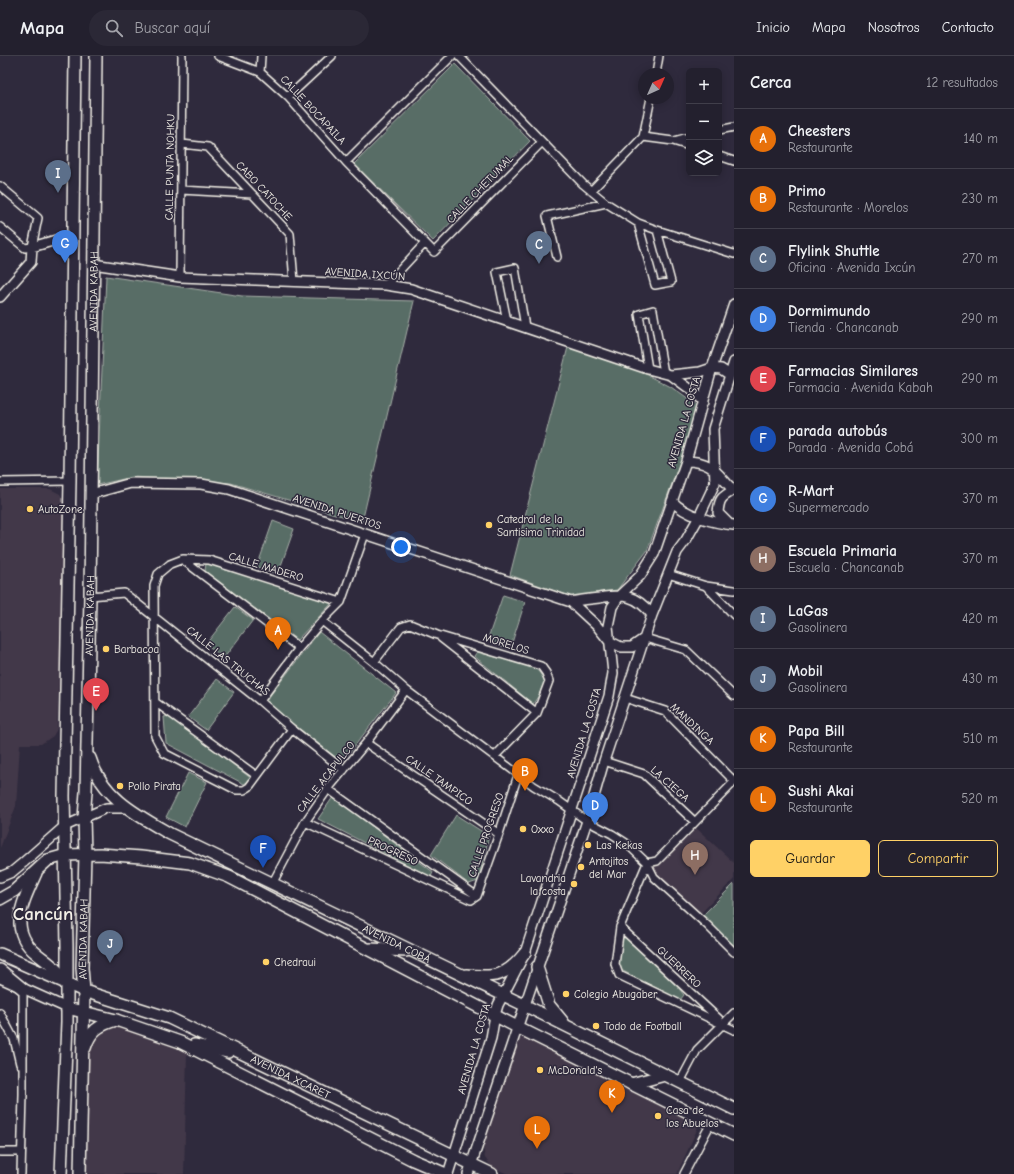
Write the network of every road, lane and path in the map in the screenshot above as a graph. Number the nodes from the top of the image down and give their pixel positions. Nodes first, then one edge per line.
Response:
1 (75, 56) edge
2 (96, 56) edge
3 (182, 56) edge
4 (218, 56) edge
5 (260, 56) edge
6 (332, 56) edge
7 (452, 56) edge
8 (459, 56) edge
9 (659, 56) edge
10 (657, 68) edge
11 (260, 72) junction
12 (288, 97) junction
13 (650, 104) edge
14 (734, 127) edge
15 (722, 129) edge
16 (643, 137) junction
17 (686, 138) edge
18 (673, 141) junction
19 (542, 142) junction
20 (182, 144) junction
21 (686, 145) edge
22 (722, 157) edge
23 (734, 161) edge
24 (346, 162) junction
25 (0, 186) edge
26 (181, 190) junction
27 (592, 191) junction
28 (252, 194) junction
29 (606, 203) junction
30 (638, 223) junction
31 (0, 227) edge
32 (657, 230) junction
33 (73, 235) junction
34 (425, 243) junction
35 (28, 247) junction
36 (434, 252) joint
37 (734, 254) edge
38 (557, 257) dead end
39 (93, 264) junction
40 (180, 277) junction
41 (294, 281) junction
42 (386, 285) junction
43 (0, 297) edge
44 (734, 304) edge
45 (506, 321) junction
46 (525, 327) junction
47 (734, 362) edge
48 (712, 368) junction
49 (648, 369) junction
50 (668, 374) junction
51 (730, 375) junction
52 (703, 402) junction
53 (686, 461) junction
54 (715, 470) junction
55 (70, 481) junction
56 (0, 482) edge
57 (734, 491) edge
58 (91, 494) junction
59 (672, 501) junction
60 (698, 517) junction
61 (732, 524) edge
62 (365, 534) junction
63 (183, 560) junction
64 (668, 574) junction
65 (706, 586) junction
66 (734, 590) edge
67 (620, 595) junction
68 (90, 596) junction
69 (341, 602) junction
70 (571, 602) junction
71 (652, 615) junction
72 (734, 615) edge
73 (155, 617) junction
74 (322, 621) junction
75 (438, 635) junction
76 (645, 638) junction
77 (609, 641) junction
78 (299, 648) junction
79 (374, 662) junction
80 (406, 690) junction
81 (734, 696) edge
82 (625, 698) junction
83 (260, 701) junction
84 (155, 702) junction
85 (537, 713) junction
86 (292, 728) junction
87 (366, 743) junction
88 (86, 749) junction
89 (495, 756) junction
90 (604, 761) junction
91 (344, 770) junction
92 (518, 775) junction
93 (257, 776) junction
94 (734, 781) edge
95 (328, 789) junction
96 (127, 808) junction
97 (573, 810) junction
98 (84, 818) junction
99 (587, 821) junction
100 (305, 822) junction
101 (695, 822) junction
102 (65, 826) junction
103 (499, 834) junction
104 (85, 854) junction
105 (211, 854) junction
106 (66, 855) junction
107 (647, 864) junction
108 (36, 871) junction
109 (229, 877) junction
110 (0, 878) edge
111 (272, 884) junction
112 (474, 898) junction
113 (0, 899) edge
114 (620, 927) junction
115 (367, 948) junction
116 (525, 951) junction
117 (412, 952) junction
118 (734, 952) edge
119 (0, 954) edge
120 (541, 955) junction
121 (538, 967) junction
122 (0, 970) edge
123 (458, 974) junction
124 (0, 978) edge
125 (67, 984) junction
126 (23, 989) junction
127 (84, 991) junction
128 (504, 996) junction
129 (524, 1005) junction
130 (67, 1008) junction
131 (84, 1012) junction
132 (0, 1013) edge
133 (734, 1013) edge
134 (494, 1016) junction
135 (116, 1020) junction
136 (723, 1024) junction
137 (565, 1026) junction
138 (517, 1027) junction
139 (734, 1030) edge
140 (180, 1042) junction
141 (243, 1055) junction
142 (82, 1058) junction
143 (665, 1075) junction
144 (680, 1082) junction
145 (631, 1084) junction
146 (23, 1094) junction
147 (734, 1109) edge
148 (711, 1123) junction
149 (734, 1135) edge
150 (0, 1152) edge
151 (21, 1152) junction
152 (454, 1155) junction
153 (470, 1169) edge
154 (21, 1174) edge
155 (61, 1174) edge
156 (80, 1174) edge
157 (447, 1174) edge
158 (492, 1174) edge
159 (684, 1174) edge

1 - 33 main road, AVENIDA KABAH
2 - 39 main road, AVENIDA KABAH
3 - 20 street, CALLE PUNTA NOHKU
4 - 11 street, CALLE BOCAPAILA
5 - 11 street
6 - 12 street
7 - 24 street
8 - 19 street
9 - 10 street
11 - 12 street, CALLE BOCAPAILA
12 - 24 street, CALLE BOCAPAILA
13 - 16 street
14 - 15 street
16 - 18 street
16 - 27 street
17 - 18 street
18 - 21 street
19 - 27 street
19 - 36 street, CALLE CHETUMAL
20 - 26 street, CALLE PUNTA NOHKU
20 - 28 street, CABO CATOCHE
22 - 23 street
24 - 34 street, CALLE BOCAPAILA
25 - 35 street
26 - 28 street
26 - 40 street, CALLE PUNTA NOHKU
27 - 29 street
28 - 41 street, CABO CATOCHE
29 - 30 street
29 - 38 street
30 - 32 street
30 - 32 street
31 - 35 street
32 - 37 street
33 - 35 street
33 - 55 main road, AVENIDA KABAH
34 - 36 street, CALLE BOCAPAILA
34 - 42 street
35 - 43 street
39 - 40 street, AVENIDA IXCÚN
39 - 58 main road, AVENIDA KABAH
40 - 41 street, AVENIDA IXCÚN
41 - 42 street, AVENIDA IXCÚN
42 - 45 street, AVENIDA IXCÚN
44 - 48 street, AVENIDA LA COSTA
45 - 46 street, AVENIDA IXCÚN
45 - 46 street
46 - 49 street, AVENIDA IXCÚN
47 - 51 street
48 - 50 street, AVENIDA IXCÚN
48 - 51 street
48 - 52 street, AVENIDA LA COSTA
49 - 50 street, AVENIDA IXCÚN
49 - 50 street
50 - 52 street, AVENIDA IXCÚN
51 - 54 street
52 - 53 street, AVENIDA LA COSTA
53 - 54 street
53 - 59 street, AVENIDA LA COSTA
54 - 57 street
54 - 60 street
55 - 56 street
55 - 102 main road, AVENIDA KABAH
57 - 61 street
58 - 62 street, AVENIDA PUERTOS
58 - 68 main road, AVENIDA KABAH
59 - 60 street
59 - 67 street, AVENIDA LA COSTA
60 - 61 street
60 - 64 street
62 - 69 street
62 - 70 street, AVENIDA PUERTOS
63 - 69 street, CALLE MADERO
63 - 73 street, CALLE MADERO
63 - 78 street
64 - 65 street
64 - 71 street
65 - 66 street
65 - 72 street
67 - 70 street, AVENIDA PUERTOS
67 - 71 street, AVENIDA PUERTOS
67 - 77 street, AVENIDA LA COSTA
68 - 73 street, CALLE LAS TRUCHAS
68 - 88 main road, AVENIDA KABAH
69 - 74 street
70 - 77 street, AVENIDA PUERTOS
71 - 76 street
73 - 83 street, CALLE LAS TRUCHAS
73 - 84 street
74 - 78 street
74 - 79 street
75 - 79 street, MORELOS
75 - 85 street
75 - 85 street, MORELOS
76 - 77 street
76 - 81 street
76 - 82 street
77 - 97 street, AVENIDA LA COSTA
78 - 83 street
79 - 80 street
80 - 87 street, CALLE ACAPULCO
80 - 89 street
82 - 90 street
82 - 94 street, MANDINGA
83 - 86 street, CALLE LAS TRUCHAS
84 - 93 street
84 - 93 street
85 - 89 street, MORELOS
86 - 91 street, CALLE LAS TRUCHAS
86 - 93 street
87 - 91 street, CALLE ACAPULCO
87 - 103 street, CALLE TAMPICO
88 - 96 main road, AVENIDA COBÁ
88 - 98 main road, AVENIDA KABAH
89 - 92 street
90 - 99 street
90 - 101 street, LA CIEGA
91 - 95 street, CALLE ACAPULCO
92 - 97 street
92 - 103 street, CALLE PROGRESO
94 - 101 street
95 - 100 street, CALLE ACAPULCO
95 - 112 street
96 - 98 street
96 - 105 main road, AVENIDA COBÁ
97 - 99 street
97 - 116 street, AVENIDA LA COSTA
98 - 102 street
98 - 104 main road, AVENIDA KABAH
99 - 107 street
99 - 120 street
100 - 111 street, CALLE ACAPULCO
100 - 112 street, PROGRESO
101 - 107 street
102 - 106 main road, AVENIDA KABAH
102 - 110 street
103 - 112 street, CALLE PROGRESO
104 - 106 main road, AVENIDA COBÁ
104 - 109 main road, AVENIDA COBÁ
104 - 127 main road, AVENIDA KABAH
105 - 109 main road
105 - 111 main road, AVENIDA COBÁ
106 - 108 main road, AVENIDA COBÁ
106 - 125 main road, AVENIDA KABAH
107 - 114 street
107 - 118 street
108 - 113 main road, AVENIDA COBÁ
108 - 125 main road
109 - 115 main road, AVENIDA COBÁ
111 - 117 main road, AVENIDA COBÁ
114 - 136 street, GUERRERO
114 - 136 street
115 - 117 main road
115 - 134 main road, AVENIDA COBÁ
116 - 120 street
116 - 123 main road
116 - 128 street, AVENIDA LA COSTA
117 - 123 main road, AVENIDA COBÁ
119 - 125 main road, AVENIDA XCARET
120 - 121 street
121 - 129 street
121 - 137 main road
122 - 126 main road
123 - 128 main road, AVENIDA COBÁ
124 - 126 street
125 - 127 main road, AVENIDA XCARET
125 - 130 main road, AVENIDA KABAH
126 - 130 street
126 - 146 street
127 - 131 main road, AVENIDA KABAH
127 - 141 main road, AVENIDA XCARET
128 - 129 main road, AVENIDA COBÁ
128 - 134 street, AVENIDA LA COSTA
129 - 137 main road, AVENIDA COBÁ
129 - 138 street
130 - 131 main road, AVENIDA XCARET
130 - 155 main road, AVENIDA KABAH
131 - 135 main road, AVENIDA XCARET
131 - 142 main road, AVENIDA KABAH
132 - 146 street
133 - 136 street
134 - 138 main road, AVENIDA COBÁ
134 - 152 street, AVENIDA LA COSTA
135 - 140 main road, AVENIDA XCARET
135 - 142 main road
136 - 139 street
136 - 144 street
137 - 143 main road, AVENIDA COBÁ
138 - 145 main road, AVENIDA COBÁ
138 - 153 street
140 - 141 main road
140 - 157 main road, AVENIDA XCARET
141 - 152 main road, AVENIDA XCARET
142 - 156 main road, AVENIDA KABAH
143 - 144 main road, AVENIDA COBÁ
143 - 145 main road
144 - 147 main road, AVENIDA COBÁ
145 - 148 main road, AVENIDA COBÁ
146 - 151 street
148 - 149 main road, AVENIDA COBÁ
148 - 159 street
150 - 151 street
151 - 154 street
152 - 153 main road, AVENIDA XCARET
152 - 157 street, AVENIDA LA COSTA
153 - 158 main road, AVENIDA XCARET

